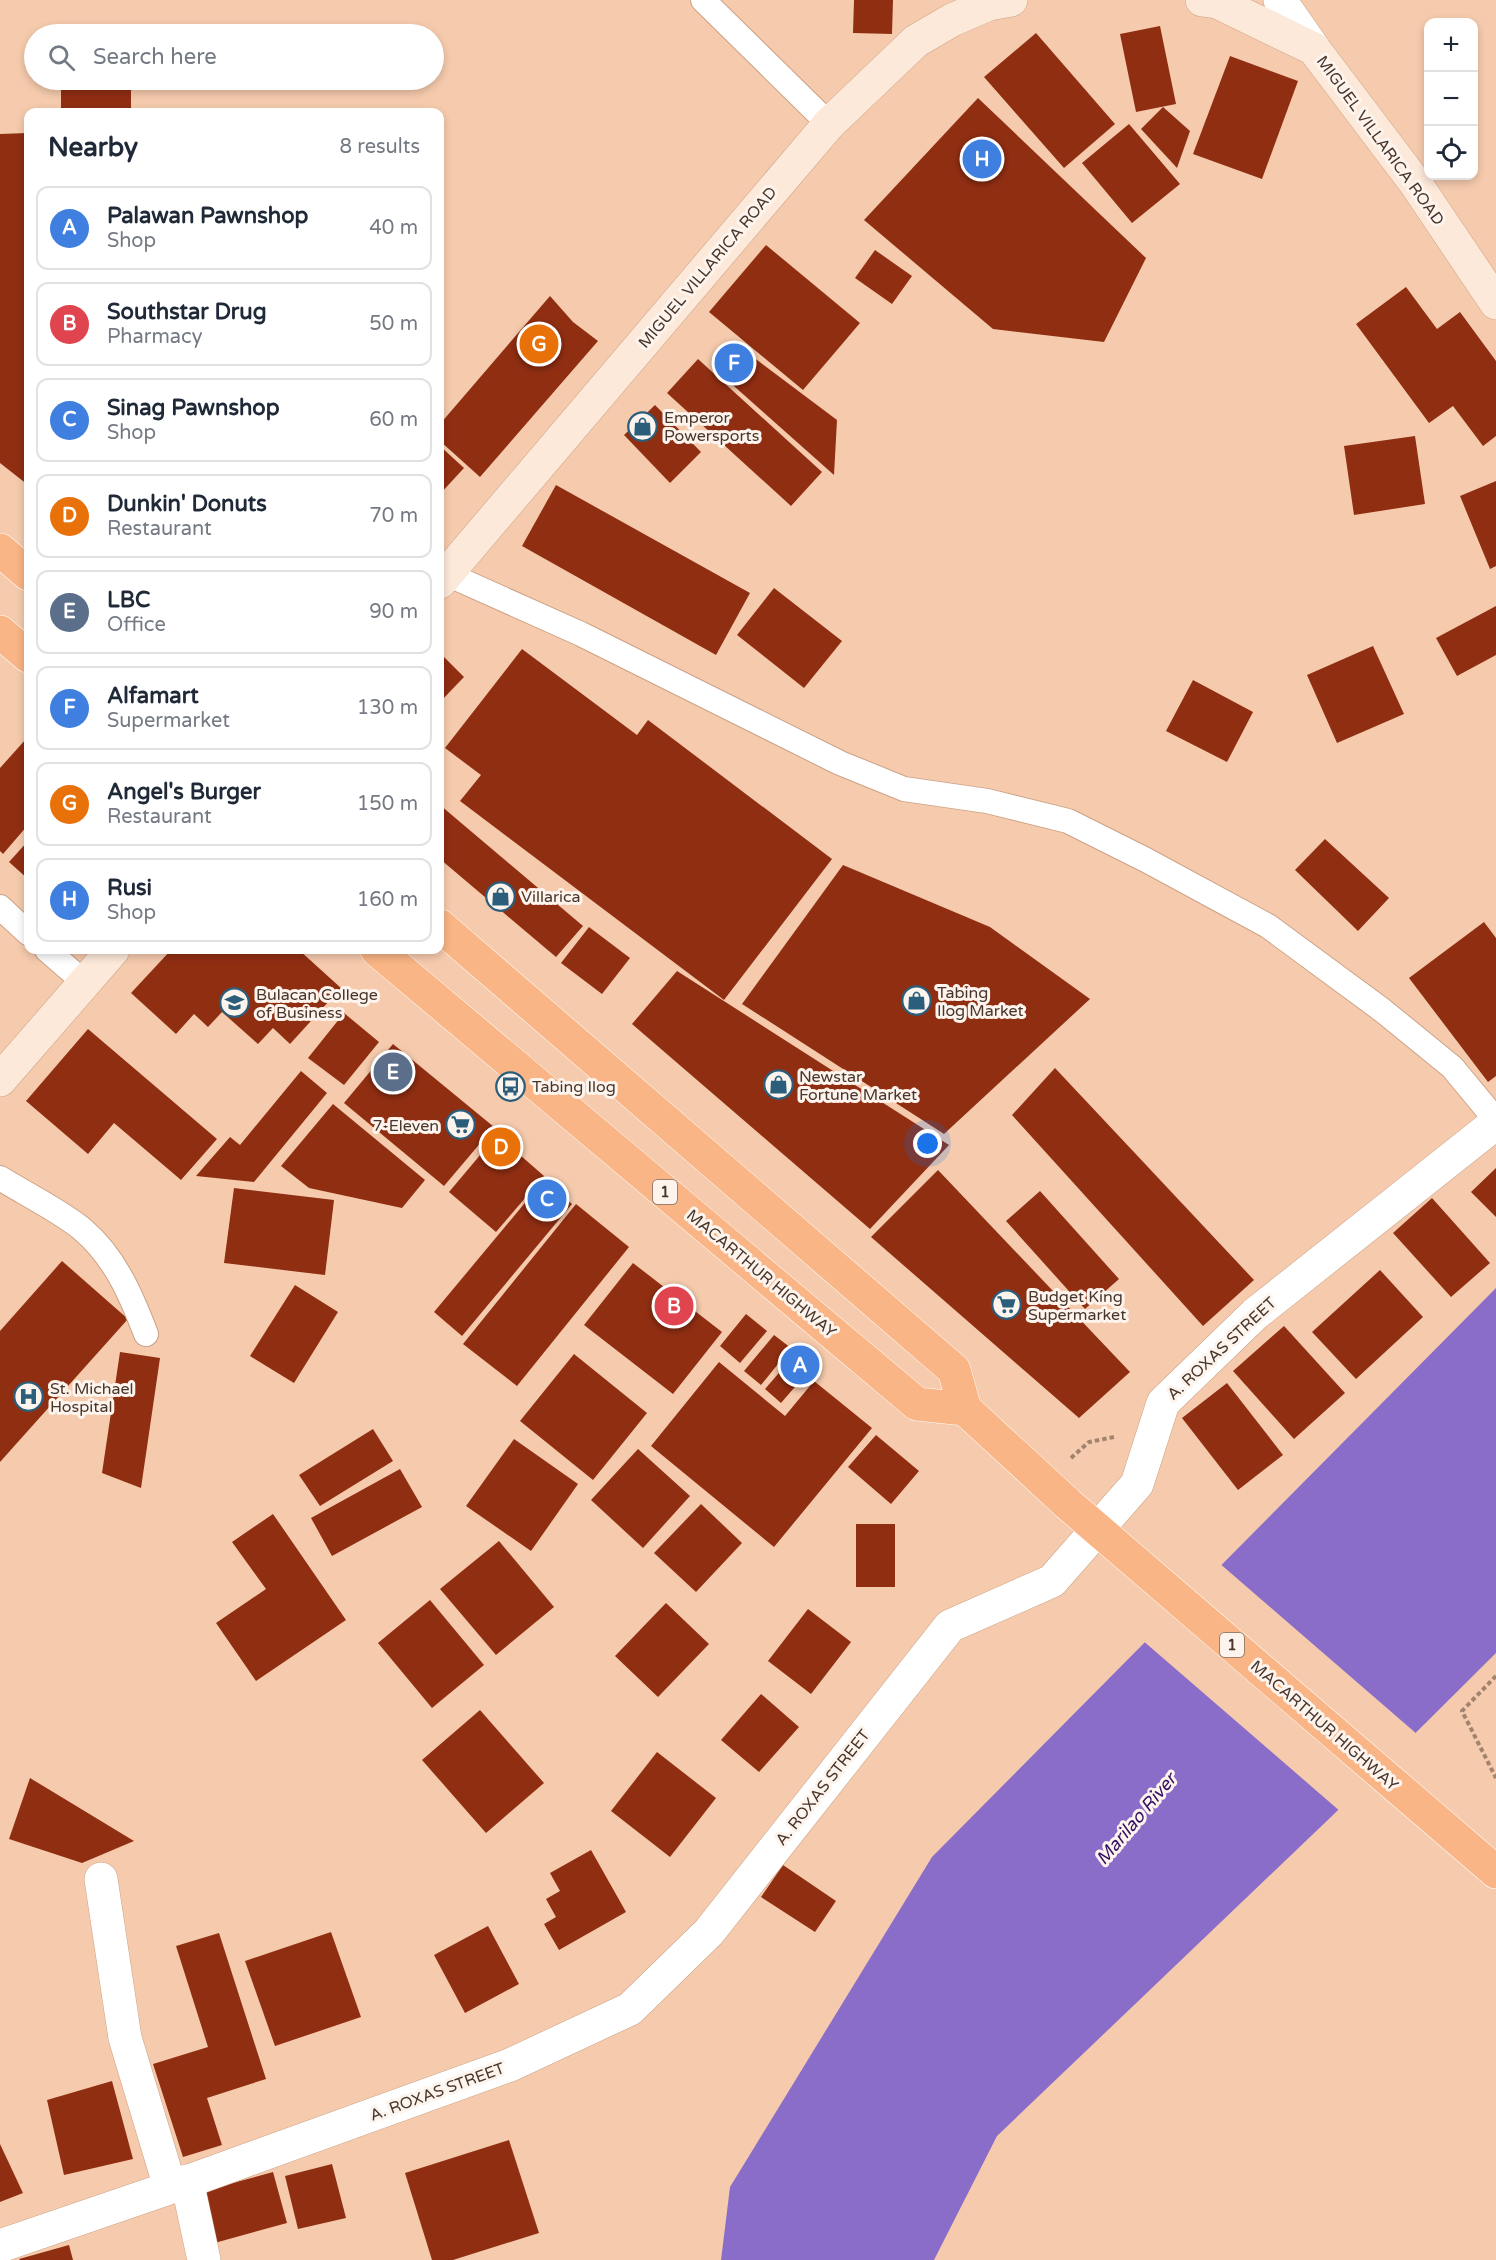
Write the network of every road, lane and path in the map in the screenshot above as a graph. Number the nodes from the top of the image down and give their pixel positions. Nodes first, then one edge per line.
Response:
1 (703, 0) edge
2 (1011, 0) edge
3 (1202, 0) edge
4 (1280, 0) edge
5 (1314, 49) junction
6 (828, 124) junction
7 (1496, 303) edge
8 (0, 550) edge
9 (24, 571) edge
10 (444, 577) edge
11 (444, 578) edge
12 (0, 632) edge
13 (24, 653) edge
14 (0, 908) edge
15 (24, 929) edge
16 (444, 929) edge
17 (52, 954) edge
18 (110, 954) edge
19 (381, 954) edge
20 (85, 983) junction
21 (0, 1080) edge
22 (1496, 1122) edge
23 (0, 1178) edge
24 (146, 1334) dead end
25 (965, 1409) junction
26 (1108, 1437) dead end
27 (1089, 1442) dead end
28 (1496, 1676) edge
29 (1496, 1778) edge
30 (1496, 1872) edge
31 (101, 1879) dead end
32 (179, 2184) junction
33 (0, 2246) edge
34 (204, 2260) edge

1 - 6 lane
2 - 6 main road, MIGUEL VILLARICA ROAD
3 - 5 main road, MIGUEL VILLARICA ROAD
4 - 5 street
5 - 7 main road, MIGUEL VILLARICA ROAD
6 - 10 main road, MIGUEL VILLARICA ROAD
8 - 9 highway
11 - 22 lane
12 - 13 highway
14 - 15 lane
16 - 25 highway
17 - 20 lane
18 - 20 main road
19 - 25 highway, MACARTHUR HIGHWAY / 1
20 - 21 main road
22 - 32 street, A. ROXAS STREET
23 - 24 lane
25 - 30 highway, MACARTHUR HIGHWAY / 1, bridge
26 - 27 path
28 - 29 path
31 - 32 street
32 - 33 street, A. ROXAS STREET
32 - 34 street

